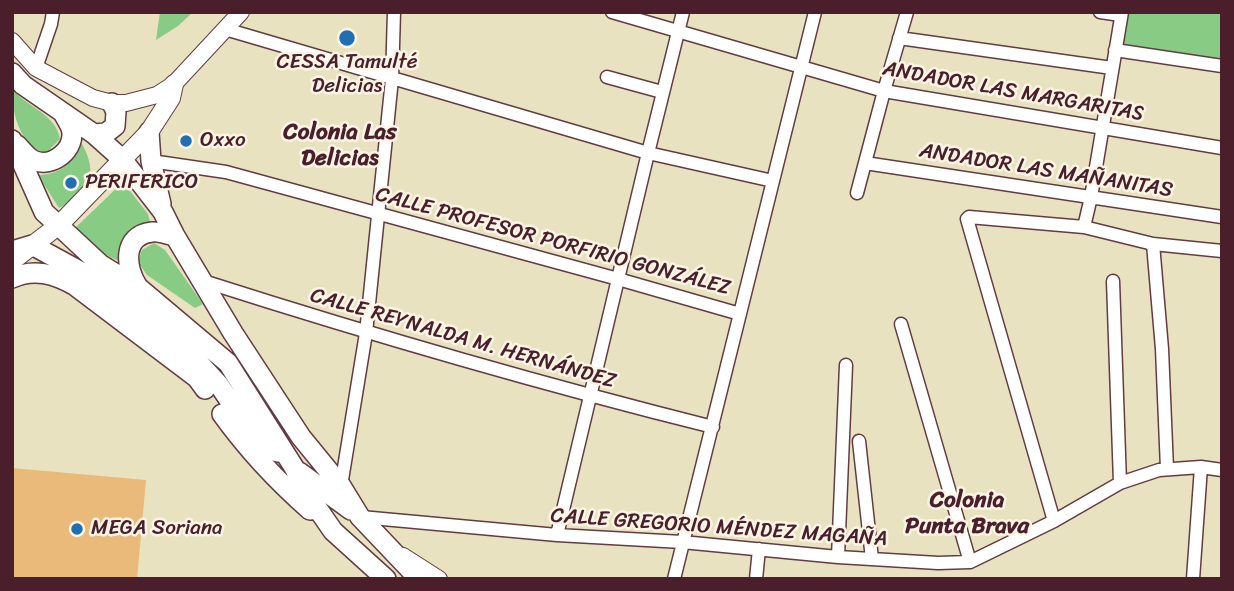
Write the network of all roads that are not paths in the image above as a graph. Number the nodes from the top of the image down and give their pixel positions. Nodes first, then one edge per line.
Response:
1 (53, 12) edge
2 (241, 12) edge
3 (394, 12) edge
4 (612, 12) edge
5 (683, 12) edge
6 (815, 12) edge
7 (907, 12) edge
8 (1100, 12) edge
9 (1121, 14) edge
10 (225, 29) junction
11 (679, 30) junction
12 (899, 38) junction
13 (12, 41) edge
14 (1115, 50) junction
15 (1222, 66) edge
16 (36, 68) junction
17 (800, 68) junction
18 (1112, 68) junction
19 (12, 72) edge
20 (607, 77) dead end
21 (392, 79) junction
22 (174, 84) junction
23 (884, 91) junction
24 (662, 92) junction
25 (112, 103) junction
26 (63, 113) junction
27 (1102, 128) junction
28 (149, 132) junction
29 (94, 134) junction
30 (13, 141) edge
31 (1222, 148) edge
32 (648, 153) junction
33 (122, 159) junction
34 (151, 161) junction
35 (865, 163) junction
36 (773, 181) junction
37 (858, 192) dead end
38 (1091, 197) junction
39 (163, 212) junction
40 (377, 214) junction
41 (1222, 216) edge
42 (59, 225) junction
43 (1084, 227) junction
44 (175, 236) junction
45 (1153, 244) junction
46 (32, 245) junction
47 (12, 251) edge
48 (1222, 251) edge
49 (12, 261) edge
50 (12, 278) edge
51 (618, 279) junction
52 (203, 281) junction
53 (1113, 281) dead end
54 (139, 288) junction
55 (740, 314) junction
56 (901, 324) dead end
57 (366, 333) junction
58 (846, 365) dead end
59 (590, 396) junction
60 (713, 427) junction
61 (859, 441) dead end
62 (1200, 467) junction
63 (295, 469) junction
64 (1167, 469) junction
65 (1222, 470) edge
66 (1120, 483) junction
67 (341, 486) junction
68 (360, 517) junction
69 (1054, 522) junction
70 (333, 531) junction
71 (557, 536) junction
72 (682, 542) junction
73 (759, 550) junction
74 (394, 552) junction
75 (838, 557) junction
76 (872, 559) junction
77 (970, 562) junction
78 (938, 563) junction
79 (386, 579) edge
80 (419, 579) edge
81 (439, 579) edge
82 (674, 579) edge
83 (756, 579) edge
84 (937, 579) edge
85 (1193, 579) edge

1 - 16 street
2 - 10 street
3 - 21 street
4 - 11 street, ANDADOR LAS MARGARITAS
5 - 11 street
6 - 17 street
7 - 12 street
8 - 9 street
9 - 14 street
10 - 21 street
10 - 22 street
11 - 17 street, ANDADOR LAS MARGARITAS
11 - 24 street
12 - 18 street
12 - 23 street
13 - 16 street
14 - 15 street
14 - 18 street
16 - 25 street
17 - 23 street, ANDADOR LAS MARGARITAS
17 - 36 street
18 - 27 street
19 - 26 main road
20 - 24 street
21 - 32 street
21 - 40 street
22 - 25 street
22 - 28 main road
23 - 27 street, ANDADOR LAS MARGARITAS
23 - 35 street
24 - 32 street
25 - 29 main road
26 - 29 main road
26 - 30 main road
27 - 31 street, ANDADOR LAS MARGARITAS
27 - 38 street
28 - 33 main road
28 - 34 main road
29 - 33 main road
30 - 42 main road
32 - 36 street
32 - 51 street
33 - 39 main road
33 - 42 main road
34 - 39 main road
34 - 40 street, CALLE PROFESOR PORFIRIO GONZÁLEZ
35 - 37 street
35 - 38 street, ANDADOR LAS MAÑANITAS
36 - 55 street
38 - 41 street, ANDADOR LAS MAÑANITAS
38 - 43 street
39 - 44 main road
40 - 51 street, CALLE PROFESOR PORFIRIO GONZÁLEZ
40 - 57 street
42 - 46 main road
42 - 54 main road
43 - 45 street
43 - 69 street
44 - 52 main road
44 - 54 main road
45 - 48 street
45 - 64 street
46 - 47 main road
46 - 49 main road
46 - 63 main road
50 - 70 main road
51 - 55 street, CALLE PROFESOR PORFIRIO GONZÁLEZ
51 - 59 street
52 - 57 street, CALLE REYNALDA M. HERNÁNDEZ
52 - 67 main road
53 - 66 street
54 - 63 main road
55 - 60 street
56 - 77 street
57 - 59 street, CALLE REYNALDA M. HERNÁNDEZ
57 - 67 street
58 - 75 street
59 - 60 street, CALLE REYNALDA M. HERNÁNDEZ
59 - 71 street
60 - 72 street
61 - 76 street
62 - 64 street, CALLE GREGORIO MÉNDEZ MAGAÑA
62 - 65 street, CALLE GREGORIO MÉNDEZ MAGAÑA
62 - 85 street
63 - 68 main road
63 - 70 main road
64 - 66 street, CALLE GREGORIO MÉNDEZ MAGAÑA
66 - 69 street, CALLE GREGORIO MÉNDEZ MAGAÑA
67 - 68 main road
68 - 71 street, CALLE GREGORIO MÉNDEZ MAGAÑA
68 - 74 main road
69 - 77 street, CALLE GREGORIO MÉNDEZ MAGAÑA
70 - 79 main road
71 - 72 street, CALLE GREGORIO MÉNDEZ MAGAÑA
72 - 73 street, CALLE GREGORIO MÉNDEZ MAGAÑA
72 - 82 street
73 - 75 street, CALLE GREGORIO MÉNDEZ MAGAÑA
73 - 83 street
74 - 80 main road
74 - 81 street
75 - 76 street, CALLE GREGORIO MÉNDEZ MAGAÑA
76 - 78 street, CALLE GREGORIO MÉNDEZ MAGAÑA
77 - 78 street, CALLE GREGORIO MÉNDEZ MAGAÑA
78 - 84 street

